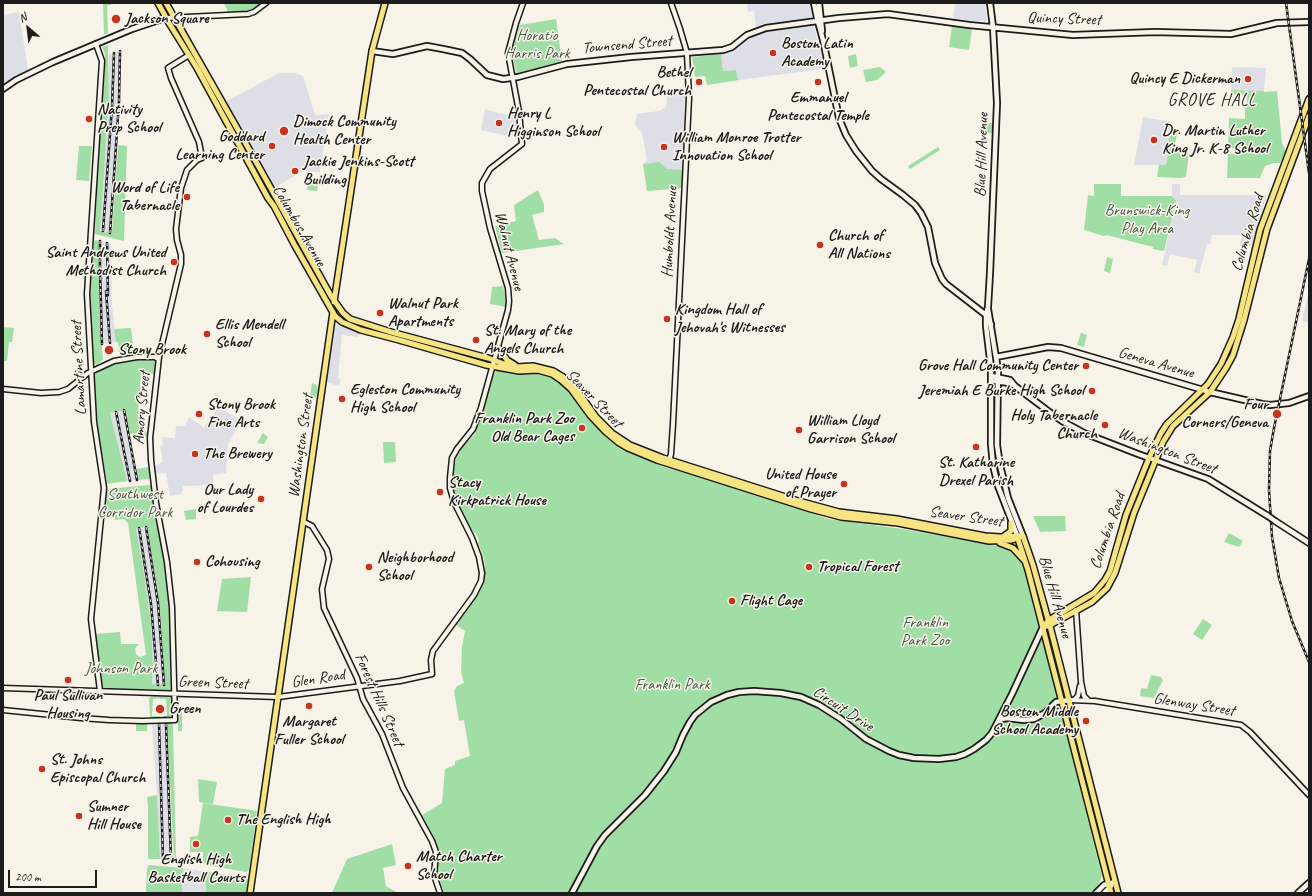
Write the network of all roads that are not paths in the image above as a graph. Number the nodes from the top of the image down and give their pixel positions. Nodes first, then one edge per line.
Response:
1 (158, 3) edge
2 (166, 3) edge
3 (266, 3) edge
4 (383, 3) edge
5 (523, 3) edge
6 (671, 3) edge
7 (814, 3) edge
8 (819, 3) edge
9 (990, 3) edge
10 (166, 18) junction
11 (174, 18) junction
12 (819, 21) junction
13 (1309, 22) edge
14 (993, 28) junction
15 (96, 44) junction
16 (372, 51) junction
17 (687, 53) junction
18 (189, 55) junction
19 (513, 78) junction
20 (3, 89) edge
21 (1309, 99) edge
22 (1307, 110) edge
23 (1309, 116) edge
24 (334, 301) junction
25 (988, 307) junction
26 (333, 312) junction
27 (986, 315) junction
28 (991, 324) junction
29 (498, 347) junction
30 (996, 357) junction
31 (158, 359) junction
32 (494, 363) junction
33 (520, 366) junction
34 (91, 371) junction
35 (991, 378) junction
36 (998, 379) junction
37 (3, 389) edge
38 (1203, 390) junction
39 (1210, 392) junction
40 (1309, 396) edge
41 (1152, 459) junction
42 (669, 462) junction
43 (304, 522) junction
44 (1011, 523) junction
45 (1019, 536) junction
46 (1002, 537) junction
47 (989, 541) junction
48 (1309, 543) edge
49 (1028, 570) junction
50 (1076, 610) junction
51 (1049, 623) junction
52 (1043, 627) junction
53 (432, 674) joint
54 (1081, 682) junction
55 (360, 685) junction
56 (3, 688) edge
57 (100, 691) junction
58 (175, 694) junction
59 (278, 697) junction
60 (1062, 700) junction
61 (1072, 700) junction
62 (1089, 700) junction
63 (1007, 705) junction
64 (3, 710) edge
65 (1014, 719) junction
66 (997, 724) junction
67 (1309, 795) edge
68 (1115, 882) junction
69 (1309, 883) edge
70 (1109, 888) edge
71 (250, 893) edge
72 (440, 893) edge
73 (572, 893) edge
74 (1096, 893) edge
75 (1104, 893) edge
76 (1118, 893) edge
77 (1298, 893) edge

1 - 10 main road, Columbus Avenue
2 - 11 main road, Columbus Avenue
3 - 11 street
4 - 16 main road, Washington Street
5 - 19 street, Walnut Avenue
6 - 17 street, Humboldt Avenue
7 - 12 main road
8 - 12 main road
9 - 14 main road, Blue Hill Avenue
10 - 11 street
10 - 15 main road
10 - 18 main road, Columbus Avenue
11 - 24 main road, Columbus Avenue
12 - 14 main road, Quincy Street
12 - 17 main road, Townsend Street
12 - 27 main road
13 - 14 main road, Quincy Street
14 - 25 main road, Blue Hill Avenue
15 - 20 main road
15 - 34 street, Lamartine Street
16 - 19 main road, Townsend Street
16 - 24 main road, Washington Street
17 - 19 main road, Townsend Street
17 - 42 street, Humboldt Avenue
18 - 26 main road, Columbus Avenue
18 - 31 street, Amory Street
19 - 29 street, Walnut Avenue
21 - 22 main road, Columbia Road
22 - 38 main road, Columbia Road
23 - 39 main road, Columbia Road
24 - 26 main road, Washington Street
24 - 32 main road, Columbus Avenue
25 - 27 main road, Blue Hill Avenue
25 - 28 main road, Blue Hill Avenue
26 - 32 main road, Columbus Avenue
26 - 43 main road, Washington Street
27 - 28 main road
27 - 35 main road, Blue Hill Avenue
28 - 30 main road, Blue Hill Avenue
29 - 32 street, Walnut Avenue
29 - 33 main road
30 - 36 main road, Blue Hill Avenue
30 - 38 main road, Geneva Avenue
31 - 34 street
31 - 58 street, Amory Street
32 - 33 main road, Seaver Street
32 - 42 main road, Seaver Street
32 - 53 street, Walnut Avenue
33 - 42 main road, Seaver Street
34 - 37 street
34 - 57 street, Lamartine Street
35 - 36 main road, Washington Street
35 - 44 main road, Blue Hill Avenue
36 - 41 main road, Washington Street
36 - 45 main road, Blue Hill Avenue
38 - 39 main road, Geneva Avenue
38 - 41 main road, Columbia Road
39 - 40 main road, Geneva Avenue
39 - 41 main road, Columbia Road
41 - 48 main road, Washington Street, bridge
41 - 50 main road, Columbia Road
41 - 51 main road, Columbia Road
42 - 46 main road, Seaver Street
42 - 47 main road, Seaver Street
43 - 55 street, Forest Hills Street
43 - 59 main road, Washington Street
44 - 45 main road, Blue Hill Avenue
44 - 46 main road
45 - 46 main road, Seaver Street
45 - 47 main road, Seaver Street
45 - 49 main road, Blue Hill Avenue
45 - 51 main road, Blue Hill Avenue
47 - 49 main road
49 - 52 main road, Blue Hill Avenue
50 - 51 main road, Columbia Road
50 - 54 street
51 - 52 main road, Columbia Road
51 - 61 main road, Blue Hill Avenue
52 - 60 main road, Blue Hill Avenue
52 - 63 main road, Circuit Drive
53 - 55 street, Glen Road
54 - 61 street
54 - 62 street
55 - 59 street, Glen Road
55 - 72 street, Forest Hills Street
56 - 57 street, Green Street
57 - 58 street, Green Street
58 - 59 street, Green Street
58 - 64 street, Amory Street
59 - 71 main road, Washington Street
60 - 61 main road
60 - 65 main road
60 - 70 main road, Blue Hill Avenue
61 - 62 street, Glenway Street
61 - 68 main road, Blue Hill Avenue
62 - 67 street, Glenway Street
63 - 65 main road
63 - 66 main road, Circuit Drive
65 - 66 main road
66 - 73 main road, Circuit Drive
68 - 70 main road
68 - 76 main road, Blue Hill Avenue
69 - 77 main road
70 - 74 main road
70 - 75 main road

